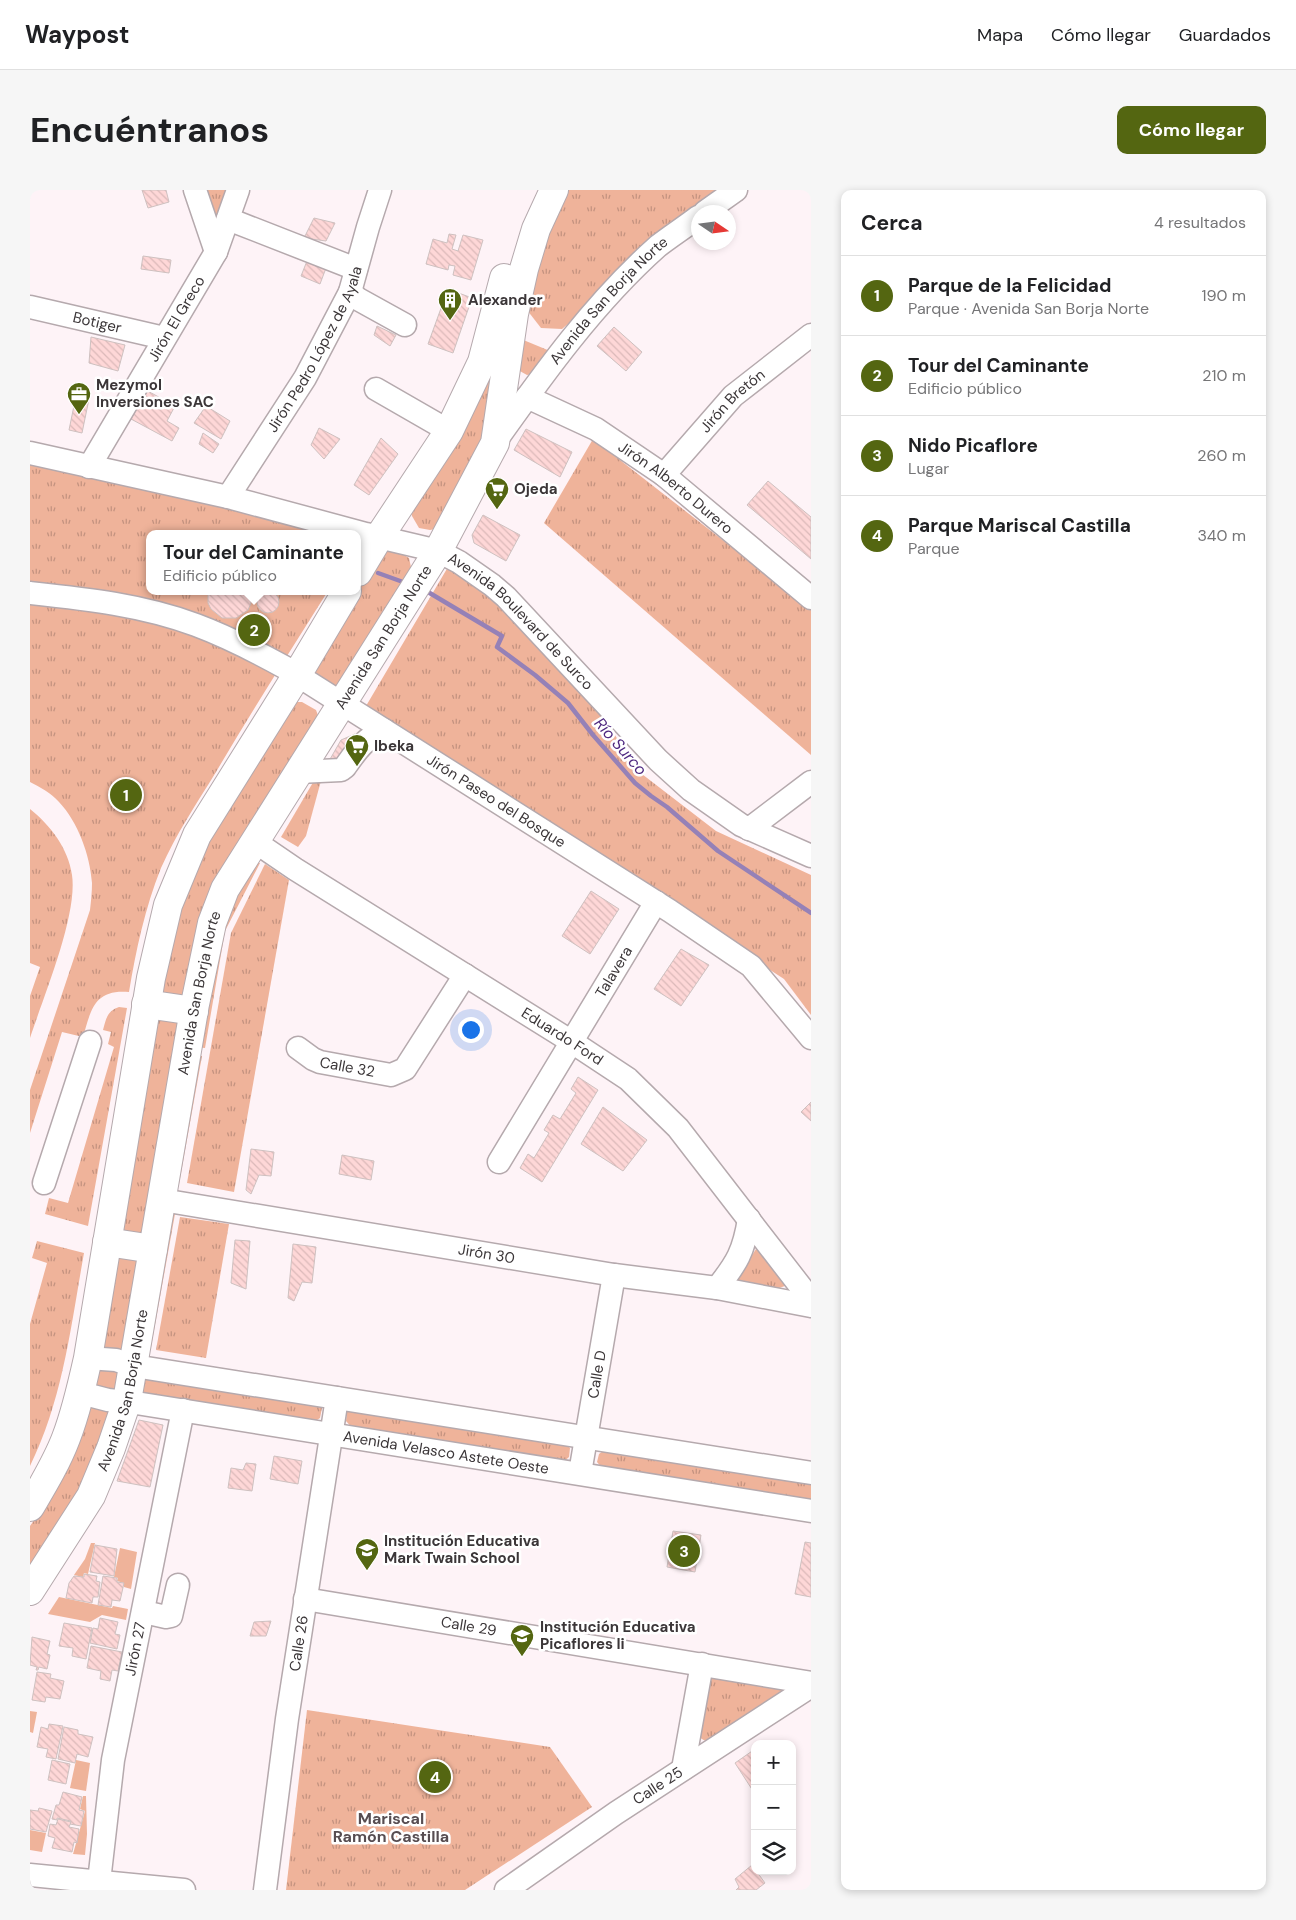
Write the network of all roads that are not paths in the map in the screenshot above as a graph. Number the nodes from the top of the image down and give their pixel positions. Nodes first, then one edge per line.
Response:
1 (196, 190) edge
2 (238, 190) edge
3 (380, 190) edge
4 (537, 190) edge
5 (554, 190) edge
6 (736, 190) edge
7 (715, 205) edge
8 (228, 219) junction
9 (691, 222) edge
10 (216, 252) junction
11 (356, 269) junction
12 (350, 292) junction
13 (30, 307) edge
14 (405, 325) dead end
15 (811, 335) edge
16 (164, 338) junction
17 (376, 389) dead end
18 (527, 397) junction
19 (449, 431) junction
20 (495, 443) junction
21 (30, 453) edge
22 (89, 467) junction
23 (664, 475) junction
24 (228, 497) junction
25 (352, 530) edge
26 (361, 532) edge
27 (378, 537) junction
28 (438, 550) junction
29 (361, 567) edge
30 (30, 593) edge
31 (345, 595) edge
32 (811, 598) edge
33 (297, 675) junction
34 (341, 704) junction
35 (384, 730) junction
36 (298, 772) junction
37 (811, 782) edge
38 (749, 829) junction
39 (254, 841) junction
40 (811, 856) edge
41 (656, 902) junction
42 (466, 975) junction
43 (146, 1004) junction
44 (194, 1011) junction
45 (811, 1038) edge
46 (90, 1042) dead end
47 (572, 1042) junction
48 (298, 1048) dead end
49 (498, 1162) dead end
50 (44, 1183) dead end
51 (162, 1200) junction
52 (749, 1219) junction
53 (107, 1242) junction
54 (153, 1249) junction
55 (614, 1275) junction
56 (717, 1288) junction
57 (811, 1300) edge
58 (811, 1306) edge
59 (88, 1358) junction
60 (134, 1366) junction
61 (81, 1393) junction
62 (337, 1398) junction
63 (132, 1402) junction
64 (183, 1410) junction
65 (331, 1434) junction
66 (586, 1437) junction
67 (811, 1473) edge
68 (580, 1474) junction
69 (30, 1508) edge
70 (811, 1510) edge
71 (178, 1585) dead end
72 (30, 1591) edge
73 (30, 1595) edge
74 (305, 1599) junction
75 (144, 1612) junction
76 (702, 1664) junction
77 (811, 1685) edge
78 (683, 1769) junction
79 (30, 1875) edge
80 (98, 1886) edge
81 (184, 1890) edge
82 (265, 1890) edge
83 (506, 1890) edge

1 - 10 street
2 - 8 street, Jirón El Greco
3 - 11 street, Jirón Pedro López de Ayala
4 - 19 main road
5 - 20 main road, Avenida San Borja Norte
6 - 7 street
8 - 10 street, Jirón El Greco
8 - 11 street
9 - 18 street, Avenida San Borja Norte
10 - 16 street, Jirón El Greco
11 - 12 street, Jirón Pedro López de Ayala
12 - 14 street
12 - 24 street, Jirón Pedro López de Ayala
13 - 16 street, Botiger
15 - 23 street, Jirón Bretón
16 - 22 street, Jirón El Greco
17 - 19 street
18 - 20 street, Avenida San Borja Norte
18 - 23 street, Jirón Alberto Durero
19 - 27 main road
20 - 28 main road, Avenida San Borja Norte
21 - 22 street, Avenida Boulevard de Surco
22 - 24 street, Avenida Boulevard de Surco
23 - 32 street, Jirón Alberto Durero
24 - 25 street, Avenida Boulevard de Surco
26 - 27 street, Avenida Boulevard de Surco
27 - 28 street, Avenida Boulevard de Surco
27 - 29 main road
28 - 34 main road, Avenida San Borja Norte
28 - 38 street, Avenida Boulevard de Surco
30 - 33 street, Jirón Paseo del Bosque
31 - 33 main road
33 - 34 street, Jirón Paseo del Bosque
33 - 43 main road
34 - 35 street, Jirón Paseo del Bosque
34 - 36 main road, Avenida San Borja Norte
35 - 36 street
35 - 41 street, Jirón Paseo del Bosque
36 - 39 main road, Avenida San Borja Norte
37 - 38 street
38 - 40 street, Avenida Boulevard de Surco
39 - 42 street, Eduardo Ford
39 - 44 main road, Avenida San Borja Norte
41 - 45 street, Jirón Paseo del Bosque
41 - 47 street, Talavera
42 - 47 street, Eduardo Ford
42 - 48 street, Calle 32
43 - 44 main road
43 - 53 main road
44 - 51 main road, Avenida San Borja Norte
46 - 50 street
47 - 49 street, Talavera
47 - 52 street, Eduardo Ford
51 - 54 main road, Avenida San Borja Norte
51 - 55 street, Jirón 30
52 - 56 street
52 - 57 street, Eduardo Ford
53 - 54 main road
53 - 59 main road
54 - 60 main road, Avenida San Borja Norte
55 - 56 street, Jirón 30
55 - 66 street, Calle D
56 - 58 street, Jirón 30
59 - 60 street
59 - 61 main road
60 - 62 street
60 - 63 main road, Avenida San Borja Norte
61 - 63 street, Avenida Velasco Astete Oeste
61 - 69 main road
62 - 65 street, Calle 26
62 - 66 street
63 - 64 street, Avenida Velasco Astete Oeste
63 - 72 main road, Avenida San Borja Norte
63 - 73 main road
64 - 65 street, Avenida Velasco Astete Oeste
64 - 75 street, Jirón 27
65 - 68 street, Avenida Velasco Astete Oeste
65 - 74 street, Calle 26
66 - 67 street
66 - 68 street, Calle D
68 - 70 street, Avenida Velasco Astete Oeste
71 - 75 street
74 - 76 street, Calle 29
74 - 82 street, Calle 26
75 - 80 street, Jirón 27
76 - 77 street, Calle 29
76 - 78 street
77 - 78 street, Calle 25
78 - 83 street, Calle 25
79 - 80 street
80 - 81 street

